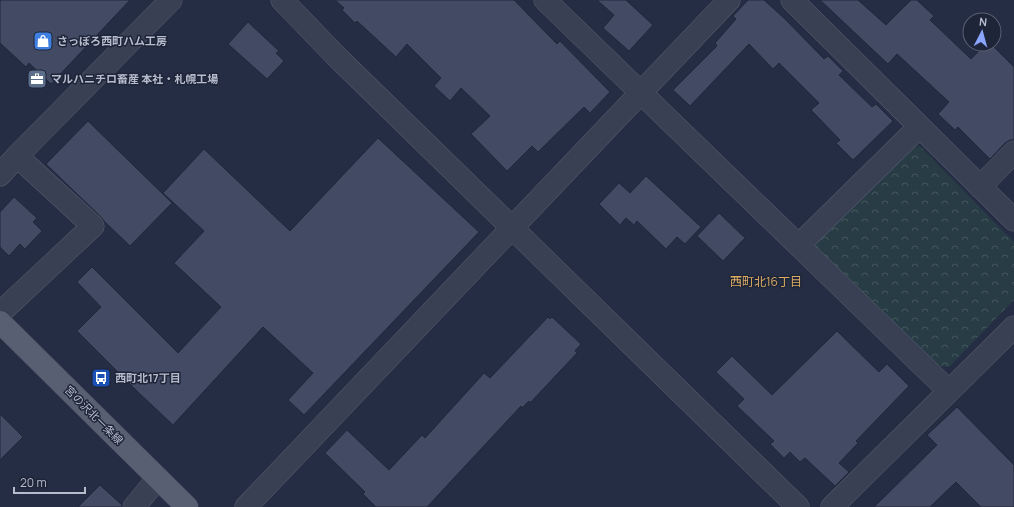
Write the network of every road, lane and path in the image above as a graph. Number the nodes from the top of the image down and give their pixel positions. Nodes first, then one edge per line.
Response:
1 (171, 0) edge
2 (282, 0) edge
3 (545, 0) edge
4 (729, 0) edge
5 (792, 0) edge
6 (641, 92) junction
7 (920, 127) junction
8 (1014, 152) edge
9 (17, 156) junction
10 (0, 175) edge
11 (980, 187) junction
12 (1014, 220) edge
13 (512, 227) junction
14 (799, 245) junction
15 (1, 323) edge
16 (1010, 337) edge
17 (949, 391) junction
18 (158, 478) junction
19 (134, 507) edge
20 (187, 507) edge
21 (246, 507) edge
22 (798, 507) edge
23 (832, 507) edge

1 - 9 street
2 - 13 street
3 - 6 street
4 - 6 street
5 - 7 street
6 - 13 street
6 - 14 street
7 - 11 street
7 - 14 street
8 - 11 street
9 - 10 street
9 - 15 street
11 - 12 street
13 - 21 street
13 - 22 street
14 - 17 street
15 - 18 main road, 宮の沢北一条線
16 - 17 street
17 - 23 street
18 - 19 street
18 - 20 main road, 宮の沢北一条線

